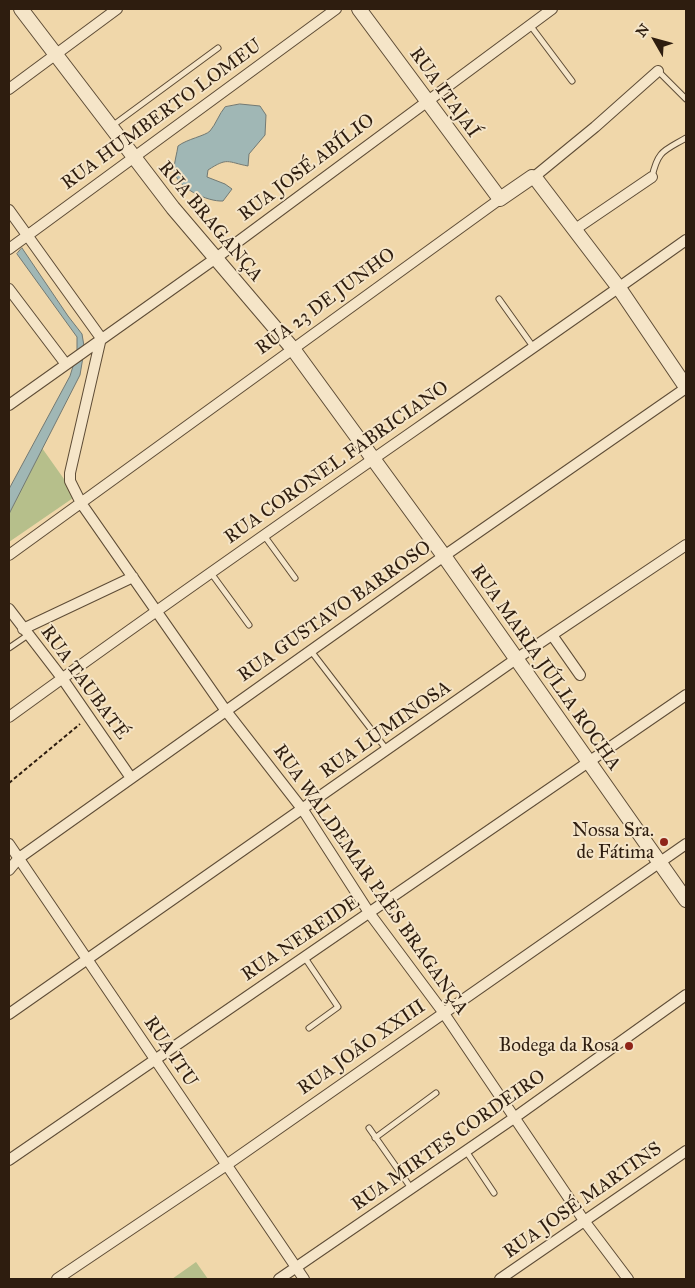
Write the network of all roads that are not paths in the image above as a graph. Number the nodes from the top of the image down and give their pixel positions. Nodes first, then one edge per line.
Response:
1 (21, 9) edge
2 (117, 9) edge
3 (336, 9) edge
4 (359, 9) edge
5 (552, 9) edge
6 (530, 25) junction
7 (218, 48) dead end
8 (55, 54) junction
9 (658, 71) joint
10 (572, 81) dead end
11 (9, 89) edge
12 (686, 99) edge
13 (426, 100) junction
14 (110, 127) junction
15 (686, 138) edge
16 (132, 156) junction
17 (534, 177) junction
18 (652, 177) joint
19 (500, 199) junction
20 (9, 210) edge
21 (574, 230) junction
22 (28, 236) junction
23 (686, 240) edge
24 (9, 249) edge
25 (216, 258) junction
26 (619, 288) junction
27 (9, 289) edge
28 (499, 299) dead end
29 (101, 338) junction
30 (534, 348) junction
31 (293, 349) junction
32 (65, 363) junction
33 (686, 388) edge
34 (9, 405) edge
35 (372, 458) junction
36 (81, 503) junction
37 (263, 534) junction
38 (686, 545) edge
39 (9, 555) edge
40 (444, 556) junction
41 (210, 572) junction
42 (134, 577) junction
43 (295, 578) dead end
44 (9, 609) edge
45 (155, 611) junction
46 (249, 625) dead end
47 (26, 632) junction
48 (552, 635) junction
49 (9, 648) edge
50 (311, 651) junction
51 (516, 659) junction
52 (580, 674) dead end
53 (62, 678) junction
54 (686, 695) edge
55 (226, 711) junction
56 (9, 717) edge
57 (387, 751) junction
58 (589, 762) junction
59 (130, 778) junction
60 (302, 810) junction
61 (9, 844) edge
62 (686, 844) edge
63 (19, 858) junction
64 (660, 863) junction
65 (9, 870) edge
66 (686, 900) edge
67 (370, 914) junction
68 (87, 958) junction
69 (305, 958) junction
70 (686, 995) edge
71 (443, 1012) junction
72 (9, 1014) edge
73 (309, 1028) dead end
74 (155, 1060) junction
75 (436, 1093) dead end
76 (514, 1118) junction
77 (369, 1128) dead end
78 (375, 1138) junction
79 (466, 1151) junction
80 (686, 1151) edge
81 (9, 1160) edge
82 (225, 1166) junction
83 (411, 1189) junction
84 (494, 1192) dead end
85 (585, 1222) junction
86 (296, 1268) junction
87 (56, 1279) edge
88 (278, 1279) edge
89 (304, 1279) edge
90 (500, 1279) edge
91 (628, 1279) edge

1 - 8 street, RUA BRAGANÇA
2 - 8 street
3 - 16 street, RUA HUMBERTO LOMEU
4 - 13 street, RUA ITAJAÍ
5 - 6 street, RUA JOSÉ ABÍLIO
6 - 10 lane
6 - 13 street, RUA JOSÉ ABÍLIO
7 - 14 lane
8 - 11 street
8 - 14 street, RUA BRAGANÇA
9 - 12 lane
9 - 17 street, RUA 23 DE JUNHO
13 - 19 street, RUA ITAJAÍ
13 - 25 street, RUA JOSÉ ABÍLIO
14 - 16 street, RUA BRAGANÇA
15 - 18 lane
16 - 22 street, RUA HUMBERTO LOMEU
16 - 25 street, RUA BRAGANÇA
17 - 19 street, RUA 23 DE JUNHO
17 - 21 street
18 - 21 street
19 - 31 street, RUA 23 DE JUNHO
20 - 22 street
21 - 26 street
22 - 24 street, RUA HUMBERTO LOMEU
22 - 29 street
23 - 26 street, RUA CORONEL FABRICIANO
25 - 29 street, RUA JOSÉ ABÍLIO
25 - 31 street, RUA BRAGANÇA
26 - 30 street, RUA CORONEL FABRICIANO
26 - 33 street
27 - 32 street
28 - 30 lane
29 - 32 street, RUA JOSÉ ABÍLIO
29 - 36 street, RUA WALDEMAR PAES BRAGANÇA
30 - 35 street, RUA CORONEL FABRICIANO
31 - 35 street, RUA BRAGANÇA
31 - 36 street, RUA 23 DE JUNHO
32 - 34 street, RUA JOSÉ ABÍLIO
33 - 40 street, RUA GUSTAVO BARROSO
35 - 37 street, RUA CORONEL FABRICIANO
35 - 40 street, RUA MARIA JÚLIA ROCHA
36 - 39 street, RUA 23 DE JUNHO
36 - 42 street, RUA WALDEMAR PAES BRAGANÇA
37 - 41 street, RUA CORONEL FABRICIANO
37 - 43 lane
38 - 48 street, RUA LUMINOSA
40 - 50 street, RUA GUSTAVO BARROSO
40 - 51 street, RUA MARIA JÚLIA ROCHA
41 - 45 street, RUA CORONEL FABRICIANO
41 - 46 lane
42 - 45 street, RUA WALDEMAR PAES BRAGANÇA
42 - 47 street
44 - 47 street, RUA TAUBATÉ
45 - 53 street, RUA CORONEL FABRICIANO
45 - 55 street, RUA WALDEMAR PAES BRAGANÇA
47 - 49 lane
47 - 53 street, RUA TAUBATÉ
48 - 51 street, RUA LUMINOSA
48 - 52 street
50 - 55 street, RUA GUSTAVO BARROSO
50 - 57 lane
51 - 57 street, RUA LUMINOSA
51 - 58 street, RUA MARIA JÚLIA ROCHA
53 - 56 street, RUA CORONEL FABRICIANO
53 - 59 street, RUA TAUBATÉ
54 - 58 street, RUA NEREIDE
55 - 59 street, RUA GUSTAVO BARROSO
55 - 60 street, RUA WALDEMAR PAES BRAGANÇA
57 - 60 street, RUA LUMINOSA
58 - 64 street, RUA MARIA JÚLIA ROCHA
58 - 67 street, RUA NEREIDE
59 - 63 street, RUA GUSTAVO BARROSO
60 - 67 street, RUA WALDEMAR PAES BRAGANÇA
60 - 68 street, RUA LUMINOSA
61 - 63 street, RUA ITU
62 - 64 street, RUA JOÃO XXIII
63 - 65 street, RUA GUSTAVO BARROSO
63 - 68 street, RUA ITU
64 - 66 street, RUA MARIA JÚLIA ROCHA
64 - 71 street, RUA JOÃO XXIII
67 - 69 street, RUA NEREIDE
67 - 71 street, RUA WALDEMAR PAES BRAGANÇA
68 - 72 street, RUA LUMINOSA
68 - 74 street, RUA ITU
69 - 73 lane
69 - 74 street, RUA NEREIDE
70 - 76 street, RUA MIRTES CORDEIRO
71 - 76 street, RUA WALDEMAR PAES BRAGANÇA
71 - 82 street, RUA JOÃO XXIII
74 - 81 street, RUA NEREIDE
74 - 82 street, RUA ITU
75 - 78 lane
76 - 79 street, RUA MIRTES CORDEIRO
76 - 85 street, RUA WALDEMAR PAES BRAGANÇA
77 - 78 lane
78 - 83 lane
79 - 83 street, RUA MIRTES CORDEIRO
79 - 84 lane
80 - 85 street, RUA JOSÉ MARTINS
82 - 86 street, RUA ITU
82 - 87 street, RUA JOÃO XXIII
83 - 86 street, RUA MIRTES CORDEIRO
85 - 90 street, RUA JOSÉ MARTINS
85 - 91 street, RUA WALDEMAR PAES BRAGANÇA
86 - 88 street, RUA MIRTES CORDEIRO
86 - 89 street, RUA ITU

